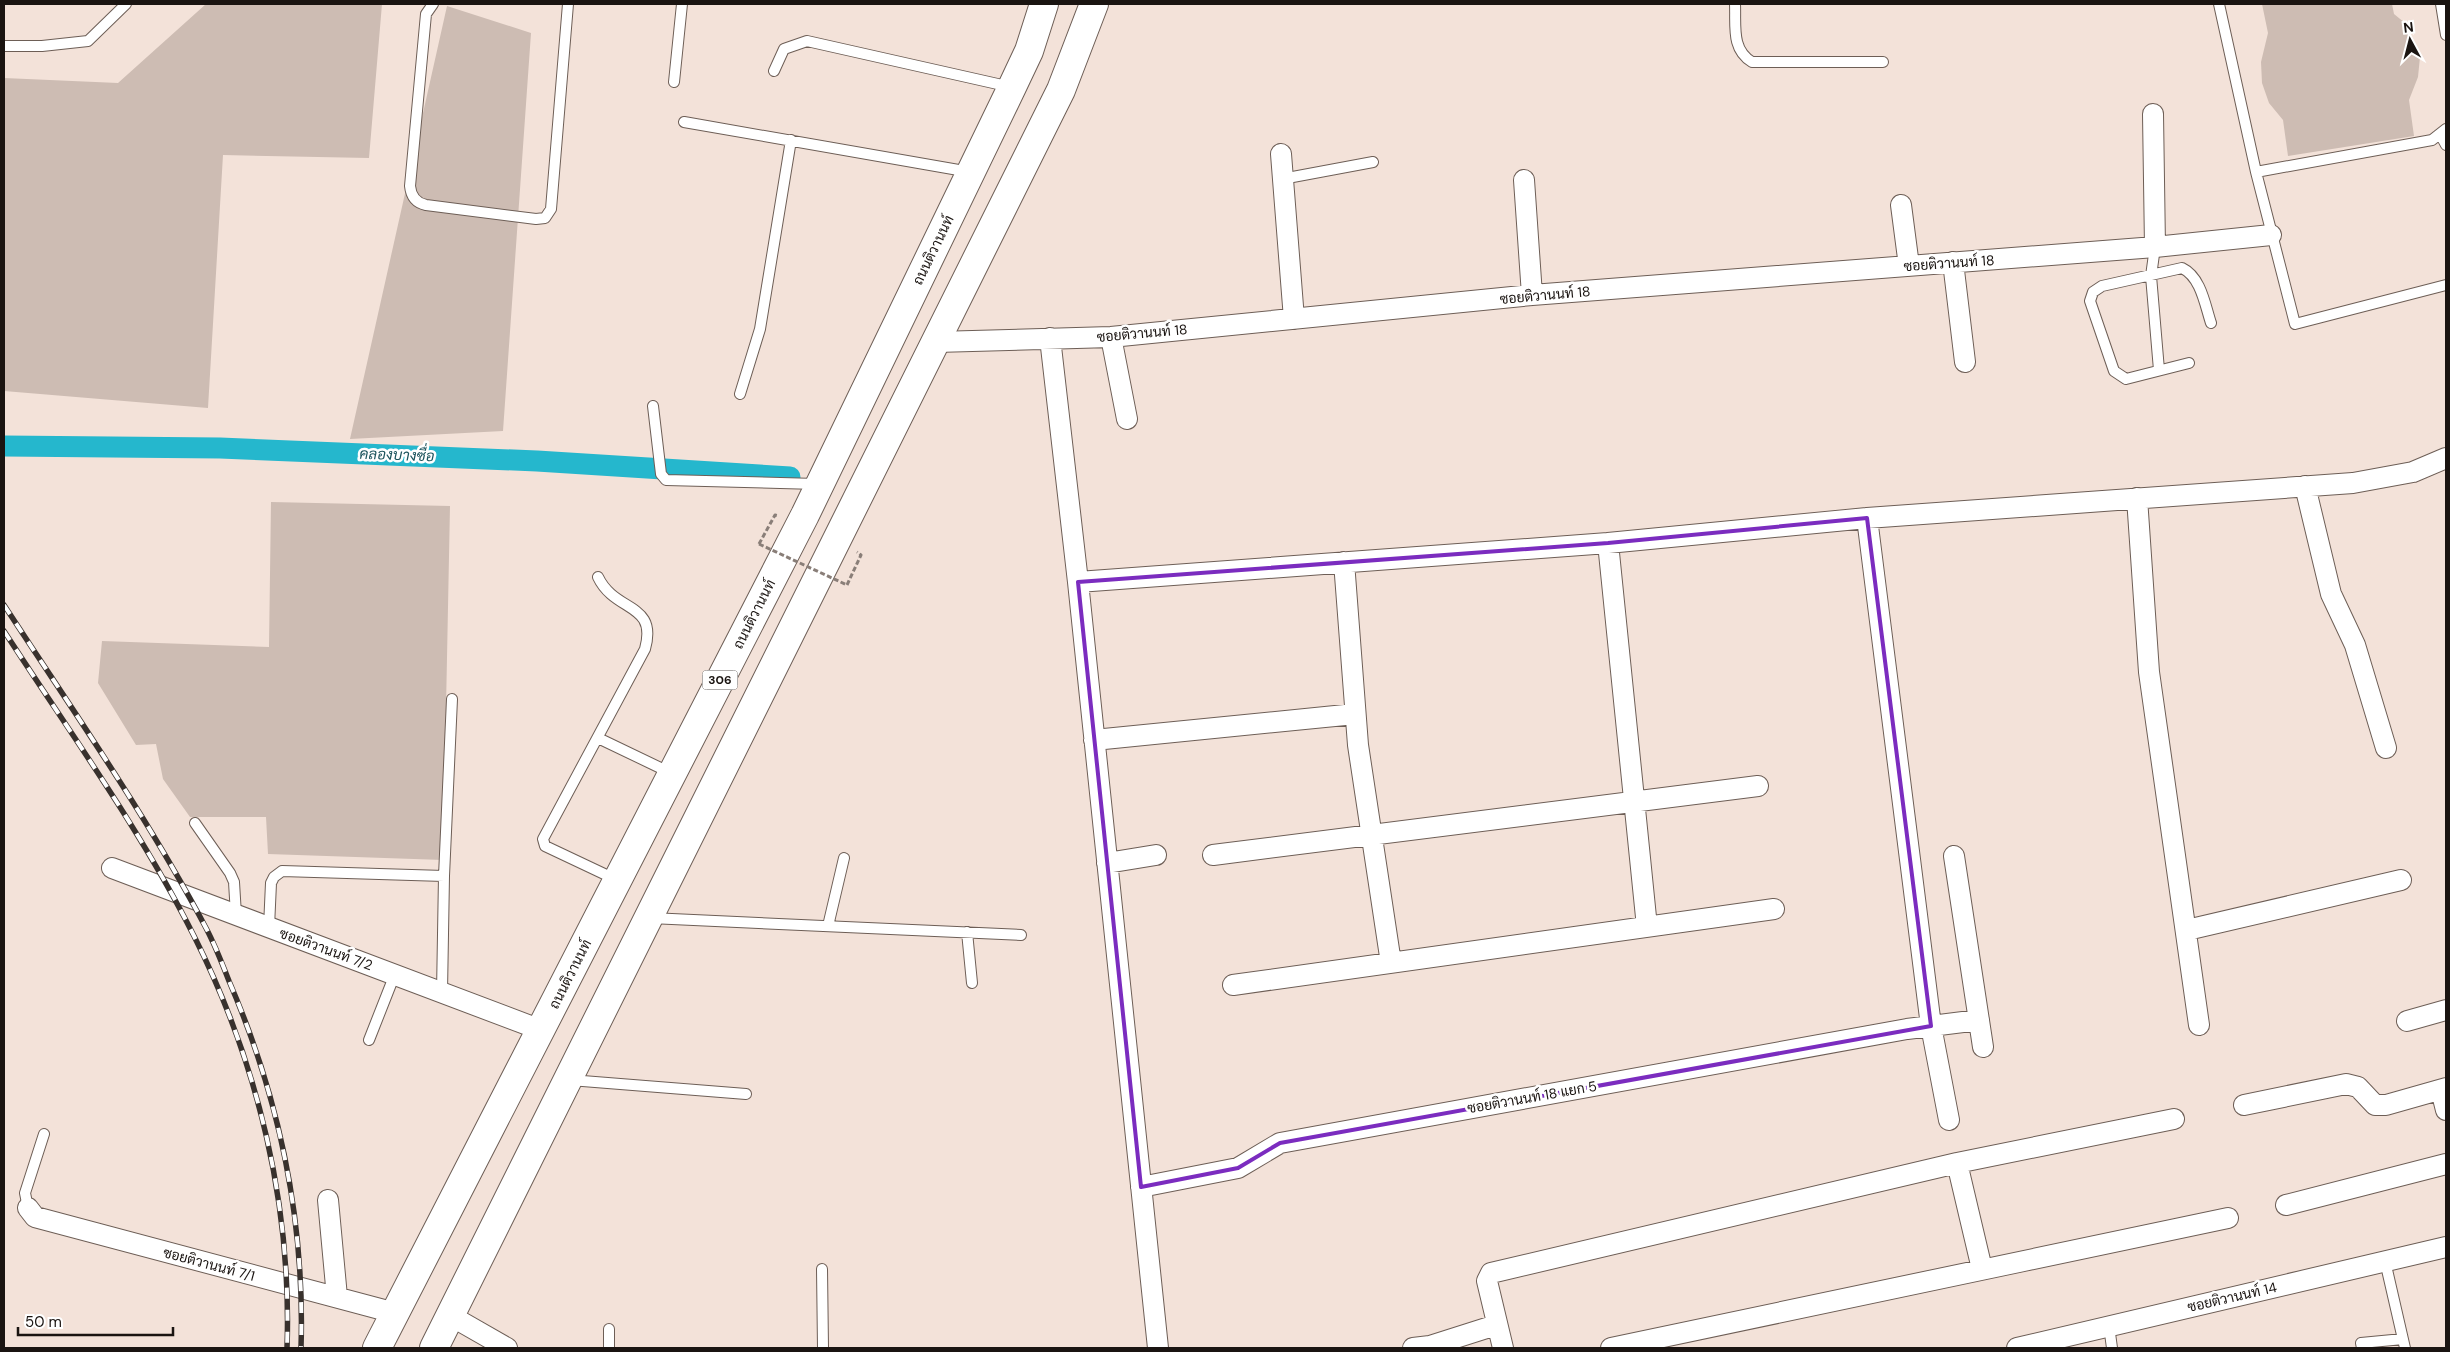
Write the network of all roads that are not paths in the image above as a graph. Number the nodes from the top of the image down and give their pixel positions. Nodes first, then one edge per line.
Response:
1 (126, 4) edge
2 (433, 4) edge
3 (568, 4) edge
4 (682, 4) edge
5 (1044, 4) edge
6 (1094, 4) edge
7 (1735, 4) edge
8 (2220, 4) edge
9 (2441, 4) edge
10 (2446, 36) edge
11 (4, 46) edge
12 (1883, 62) dead end
13 (774, 71) dead end
14 (674, 82) dead end
15 (1012, 87) junction
16 (2153, 114) dead end
17 (684, 122) dead end
18 (2443, 132) edge
19 (791, 140) junction
20 (2446, 145) edge
21 (1280, 154) dead end
22 (1373, 162) dead end
23 (971, 172) junction
24 (2256, 172) junction
25 (1282, 180) junction
26 (1524, 180) dead end
27 (1901, 205) dead end
28 (2271, 235) junction
29 (2155, 247) junction
30 (1953, 262) junction
31 (1909, 266) junction
32 (2151, 276) junction
33 (2446, 285) edge
34 (1532, 295) junction
35 (1294, 319) junction
36 (2211, 323) dead end
37 (1111, 337) junction
38 (1050, 338) junction
39 (936, 342) junction
40 (1965, 362) dead end
41 (2188, 363) dead end
42 (2159, 370) junction
43 (740, 394) dead end
44 (653, 406) dead end
45 (1127, 419) dead end
46 (2446, 458) edge
47 (818, 484) junction
48 (2305, 486) junction
49 (2137, 498) junction
50 (1867, 518) junction
51 (1608, 543) junction
52 (1344, 562) junction
53 (598, 577) dead end
54 (1078, 582) junction
55 (452, 699) dead end
56 (1355, 714) junction
57 (598, 738) junction
58 (1094, 740) junction
59 (2386, 748) dead end
60 (672, 774) junction
61 (1758, 786) dead end
62 (1634, 802) junction
63 (195, 823) dead end
64 (1372, 835) junction
65 (1156, 855) dead end
66 (1212, 855) dead end
67 (1954, 856) dead end
68 (844, 858) dead end
69 (1107, 863) junction
70 (112, 868) dead end
71 (444, 876) junction
72 (618, 880) junction
73 (2401, 880) dead end
74 (1774, 909) dead end
75 (236, 915) junction
76 (649, 918) junction
77 (828, 926) junction
78 (269, 927) junction
79 (1647, 927) junction
80 (2187, 930) junction
81 (967, 932) junction
82 (1021, 935) dead end
83 (1391, 963) junction
84 (395, 974) junction
85 (972, 983) dead end
86 (1233, 985) dead end
87 (442, 992) junction
88 (2446, 1010) edge
89 (1979, 1020) junction
90 (2407, 1021) dead end
91 (2199, 1025) dead end
92 (1931, 1026) junction
93 (541, 1030) junction
94 (369, 1040) dead end
95 (1984, 1047) dead end
96 (568, 1080) junction
97 (2444, 1089) edge
98 (746, 1094) dead end
99 (2244, 1106) dead end
100 (2446, 1110) edge
101 (2174, 1119) dead end
102 (1949, 1120) dead end
103 (44, 1134) dead end
104 (1957, 1164) junction
105 (2446, 1164) edge
106 (1141, 1187) junction
107 (328, 1200) dead end
108 (2286, 1206) dead end
109 (28, 1208) joint
110 (2228, 1218) dead end
111 (2446, 1247) edge
112 (2385, 1261) junction
113 (822, 1269) dead end
114 (1982, 1269) junction
115 (337, 1297) junction
116 (395, 1313) junction
117 (450, 1316) junction
118 (1496, 1325) junction
119 (2109, 1326) junction
120 (609, 1329) dead end
121 (2404, 1344) edge
122 (377, 1348) edge
123 (434, 1348) edge
124 (507, 1348) edge
125 (609, 1348) edge
126 (823, 1348) edge
127 (1158, 1348) edge
128 (1414, 1348) edge
129 (1503, 1348) edge
130 (1611, 1348) edge
131 (2017, 1348) edge
132 (2112, 1348) edge
133 (2362, 1348) edge

1 - 11 lane
2 - 3 lane
4 - 14 lane
5 - 15 main road, ถนนติวานนท์ / 306
6 - 39 main road
7 - 12 lane
8 - 24 lane
9 - 10 lane
13 - 15 lane
15 - 23 main road, ถนนติวานนท์ / 306
16 - 29 street
17 - 19 lane
18 - 20 lane
18 - 24 lane
19 - 23 lane
19 - 43 lane
21 - 25 street
22 - 25 lane
23 - 47 main road, ถนนติวานนท์ / 306
24 - 28 lane
25 - 35 street
26 - 34 street
27 - 31 street
28 - 29 street, ซอยติวานนท์ 18
28 - 33 lane
29 - 30 street, ซอยติวานนท์ 18
29 - 32 lane
30 - 31 street, ซอยติวานนท์ 18
30 - 40 street
31 - 34 street, ซอยติวานนท์ 18
32 - 36 lane
32 - 42 lane
32 - 42 lane
34 - 35 street, ซอยติวานนท์ 18
35 - 37 street, ซอยติวานนท์ 18
37 - 38 street, ซอยติวานนท์ 18
37 - 45 street
38 - 39 street, ซอยติวานนท์ 18
38 - 54 street
39 - 76 main road
41 - 42 lane
44 - 47 lane
46 - 48 street
47 - 60 main road, ถนนติวานนท์ / 306
48 - 49 street
48 - 59 street
49 - 50 street
49 - 80 street
50 - 51 street
50 - 92 street
51 - 52 street
51 - 62 street
52 - 54 street
52 - 56 street
53 - 57 lane
54 - 58 street
55 - 71 lane
56 - 58 street
56 - 64 street
57 - 60 lane
57 - 72 lane
58 - 69 street
60 - 72 main road, ถนนติวานนท์ / 306
61 - 62 street
62 - 64 street
62 - 79 street
63 - 75 lane
64 - 66 street
64 - 83 street
65 - 69 street
67 - 89 street
68 - 77 lane
69 - 106 street
70 - 75 street, ซอยติวานนท์ 7/2
71 - 78 lane
71 - 87 lane
72 - 93 main road, ถนนติวานนท์ / 306
73 - 80 street
74 - 79 street
75 - 78 street, ซอยติวานนท์ 7/2
76 - 77 lane
76 - 96 main road
77 - 81 lane
78 - 84 street, ซอยติวานนท์ 7/2
79 - 83 street
80 - 91 street
81 - 82 lane
81 - 85 lane
83 - 86 street
84 - 87 street, ซอยติวานนท์ 7/2
84 - 94 lane
87 - 93 street, ซอยติวานนท์ 7/2
88 - 90 street
89 - 92 street, ซอยติวานนท์ 18 แยก 5
89 - 95 street
92 - 102 street
92 - 106 street, ซอยติวานนท์ 18 แยก 5
93 - 116 main road, ถนนติวานนท์ / 306
96 - 98 lane
96 - 117 main road
97 - 99 street
97 - 100 street
101 - 104 street
103 - 109 lane
104 - 114 street
104 - 118 street
105 - 108 street
106 - 127 street
107 - 115 street
109 - 115 street, ซอยติวานนท์ 7/1
110 - 114 street
111 - 112 street, ซอยติวานนท์ 14
112 - 119 street, ซอยติวานนท์ 14
112 - 121 lane
113 - 126 lane
114 - 130 street
115 - 116 street, ซอยติวานนท์ 7/1
116 - 122 main road, ถนนติวานนท์ / 306
117 - 123 main road
117 - 124 street
118 - 128 street
118 - 129 street
119 - 131 street, ซอยติวานนท์ 14
119 - 132 lane
120 - 125 lane
121 - 133 lane

